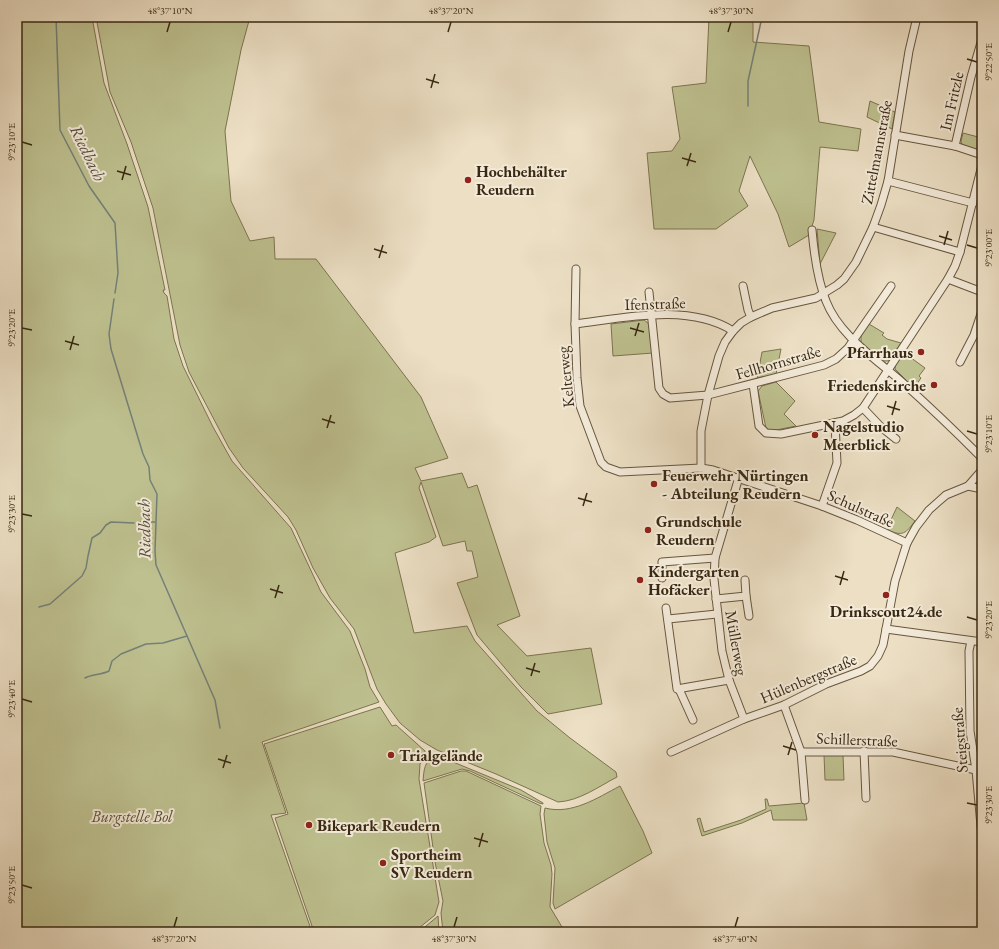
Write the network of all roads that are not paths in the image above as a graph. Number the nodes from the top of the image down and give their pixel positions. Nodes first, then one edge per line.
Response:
1 (917, 17) edge
2 (982, 39) edge
3 (895, 135) junction
4 (955, 146) junction
5 (982, 155) edge
6 (982, 165) edge
7 (888, 181) junction
8 (973, 203) junction
9 (873, 227) junction
10 (812, 230) dead end
11 (960, 252) junction
12 (576, 269) dead end
13 (948, 279) junction
14 (743, 286) dead end
15 (891, 286) dead end
16 (649, 292) dead end
17 (982, 292) edge
18 (823, 294) junction
19 (982, 311) edge
20 (651, 315) junction
21 (751, 317) junction
22 (575, 324) junction
23 (732, 331) junction
24 (854, 341) junction
25 (960, 362) dead end
26 (887, 369) junction
27 (753, 384) junction
28 (708, 395) junction
29 (863, 408) junction
30 (835, 424) junction
31 (896, 439) dead end
32 (982, 458) edge
33 (701, 468) junction
34 (982, 470) edge
35 (615, 471) joint
36 (739, 477) junction
37 (968, 486) junction
38 (982, 489) edge
39 (822, 506) junction
40 (907, 543) junction
41 (715, 558) junction
42 (662, 578) dead end
43 (745, 580) dead end
44 (746, 596) junction
45 (716, 599) junction
46 (666, 608) dead end
47 (717, 614) junction
48 (749, 616) dead end
49 (668, 619) junction
50 (886, 629) junction
51 (971, 640) junction
52 (982, 642) edge
53 (729, 680) junction
54 (679, 689) junction
55 (784, 705) junction
56 (744, 719) junction
57 (693, 720) dead end
58 (864, 751) junction
59 (671, 752) dead end
60 (801, 752) junction
61 (979, 770) edge
62 (866, 798) dead end
63 (805, 800) dead end
64 (982, 837) edge

1 - 3 street, Zittelmannstraße
2 - 4 street, Im Fritzle
3 - 4 street
3 - 7 street, Zittelmannstraße
4 - 5 street
6 - 8 street
7 - 8 street
7 - 9 street, Zittelmannstraße
8 - 11 street
9 - 11 street
9 - 18 street, Zittelmannstraße
10 - 18 street
11 - 13 street
12 - 22 street, Kelterweg
13 - 17 street
13 - 26 street
14 - 21 street
15 - 24 street, Fellhornstraße
16 - 20 street, Fellhornstraße
18 - 21 street, Zittelmannstraße
18 - 24 street
19 - 25 street
20 - 22 street, Ifenstraße
20 - 23 street, Ifenstraße
20 - 28 street, Fellhornstraße
21 - 23 street, Zittelmannstraße
22 - 35 street, Kelterweg
23 - 28 street, Zittelmannstraße
24 - 26 street
24 - 27 street, Fellhornstraße
26 - 29 street
26 - 32 street
27 - 28 street, Fellhornstraße
27 - 30 street
28 - 33 street, Zittelmannstraße
29 - 30 street
29 - 31 street
30 - 39 street
33 - 35 street, Schulstraße
33 - 36 street, Schulstraße
34 - 37 street, Hülenbergstraße
36 - 39 street, Schulstraße
36 - 41 street, Müllerweg
37 - 38 street
37 - 40 street, Hülenbergstraße
39 - 40 street, Schulstraße
40 - 50 street, Hülenbergstraße
41 - 42 street
41 - 45 street, Müllerweg
43 - 44 street
44 - 45 street
44 - 48 street
45 - 47 street, Müllerweg
46 - 49 street
47 - 49 street
47 - 53 street, Müllerweg
49 - 54 street
50 - 51 street
50 - 55 street, Hülenbergstraße
51 - 52 street
51 - 61 street, Steigstraße
53 - 54 street
53 - 56 street, Müllerweg
54 - 57 street
55 - 56 street, Hülenbergstraße
55 - 60 street
56 - 59 street, Hülenbergstraße
58 - 60 street, Schillerstraße
58 - 61 street, Schillerstraße
58 - 62 street
60 - 63 street
61 - 64 street, Steigstraße

